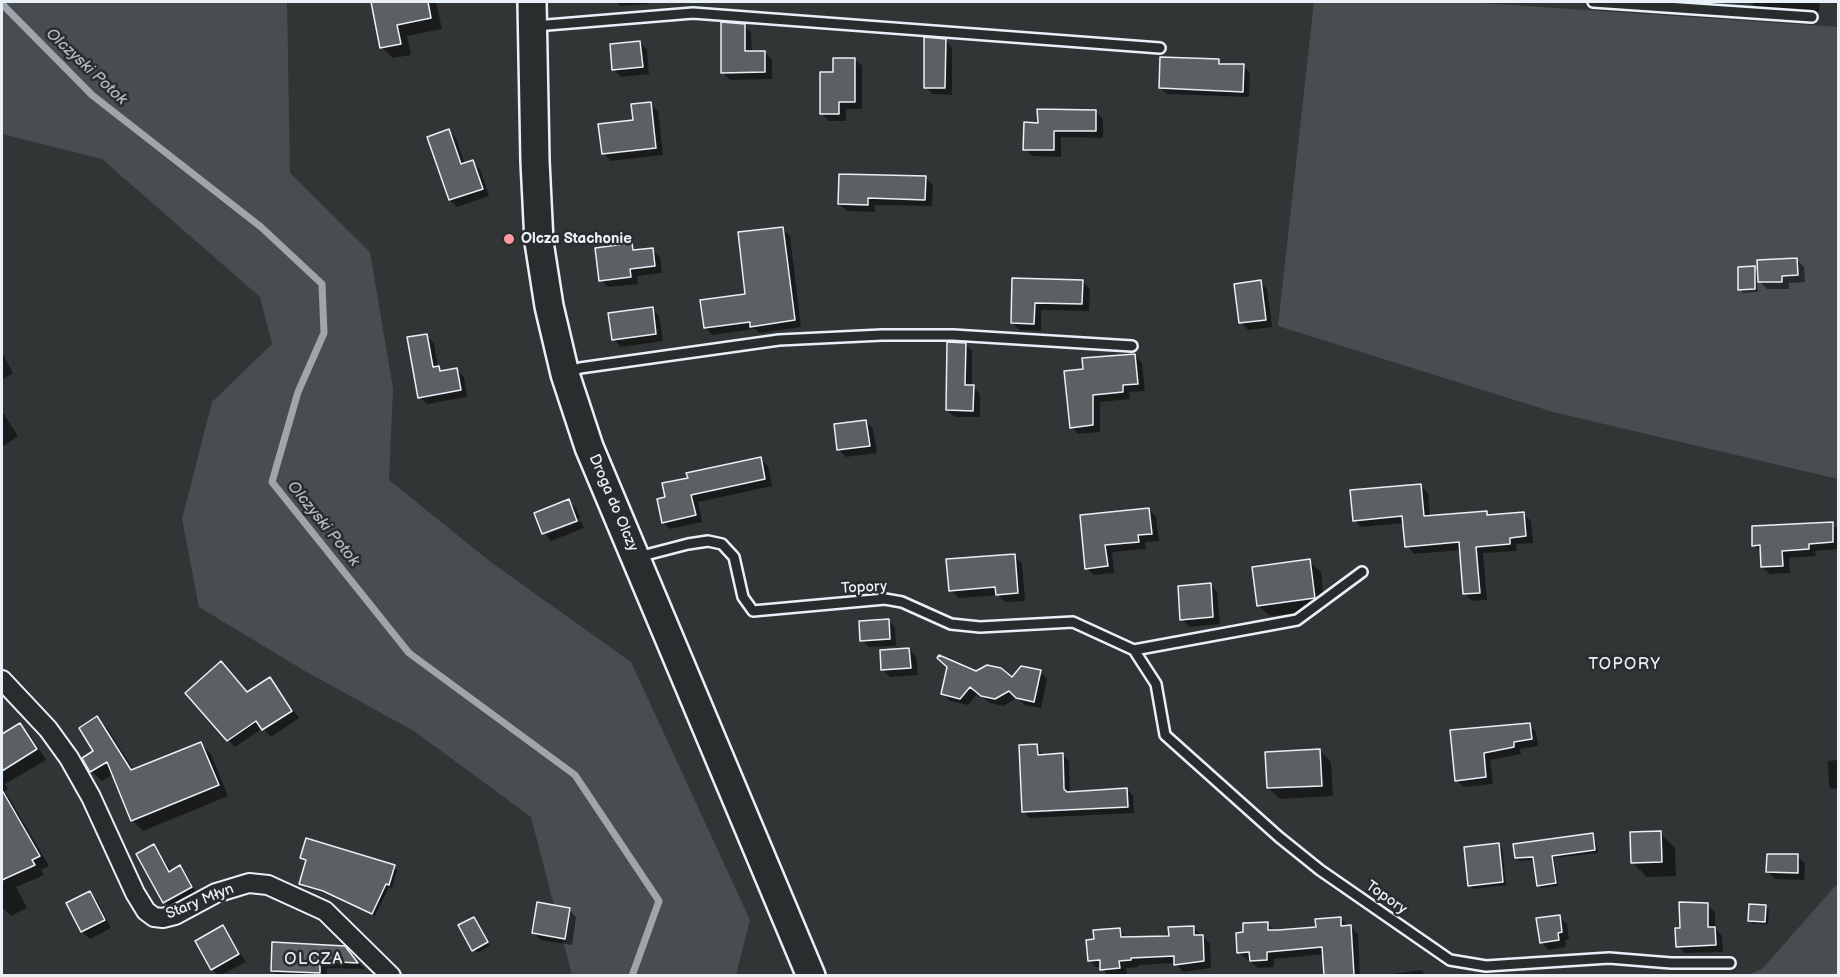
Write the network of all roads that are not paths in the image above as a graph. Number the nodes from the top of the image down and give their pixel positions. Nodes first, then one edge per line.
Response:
1 (1593, 2) edge
2 (532, 14) edge
3 (1812, 17) dead end
4 (1160, 48) dead end
5 (1132, 346) dead end
6 (565, 374) junction
7 (636, 558) junction
8 (1362, 572) dead end
9 (1134, 650) junction
10 (2, 680) edge
11 (1730, 963) dead end
12 (391, 975) edge
13 (811, 975) edge

1 - 3 lane
2 - 4 lane
2 - 6 street, Droga do Olczy
5 - 6 lane
6 - 7 street, Droga do Olczy
7 - 9 lane, Topory
7 - 13 street, Droga do Olczy
8 - 9 lane
9 - 11 lane, Topory
10 - 12 street, Stary Młyn

